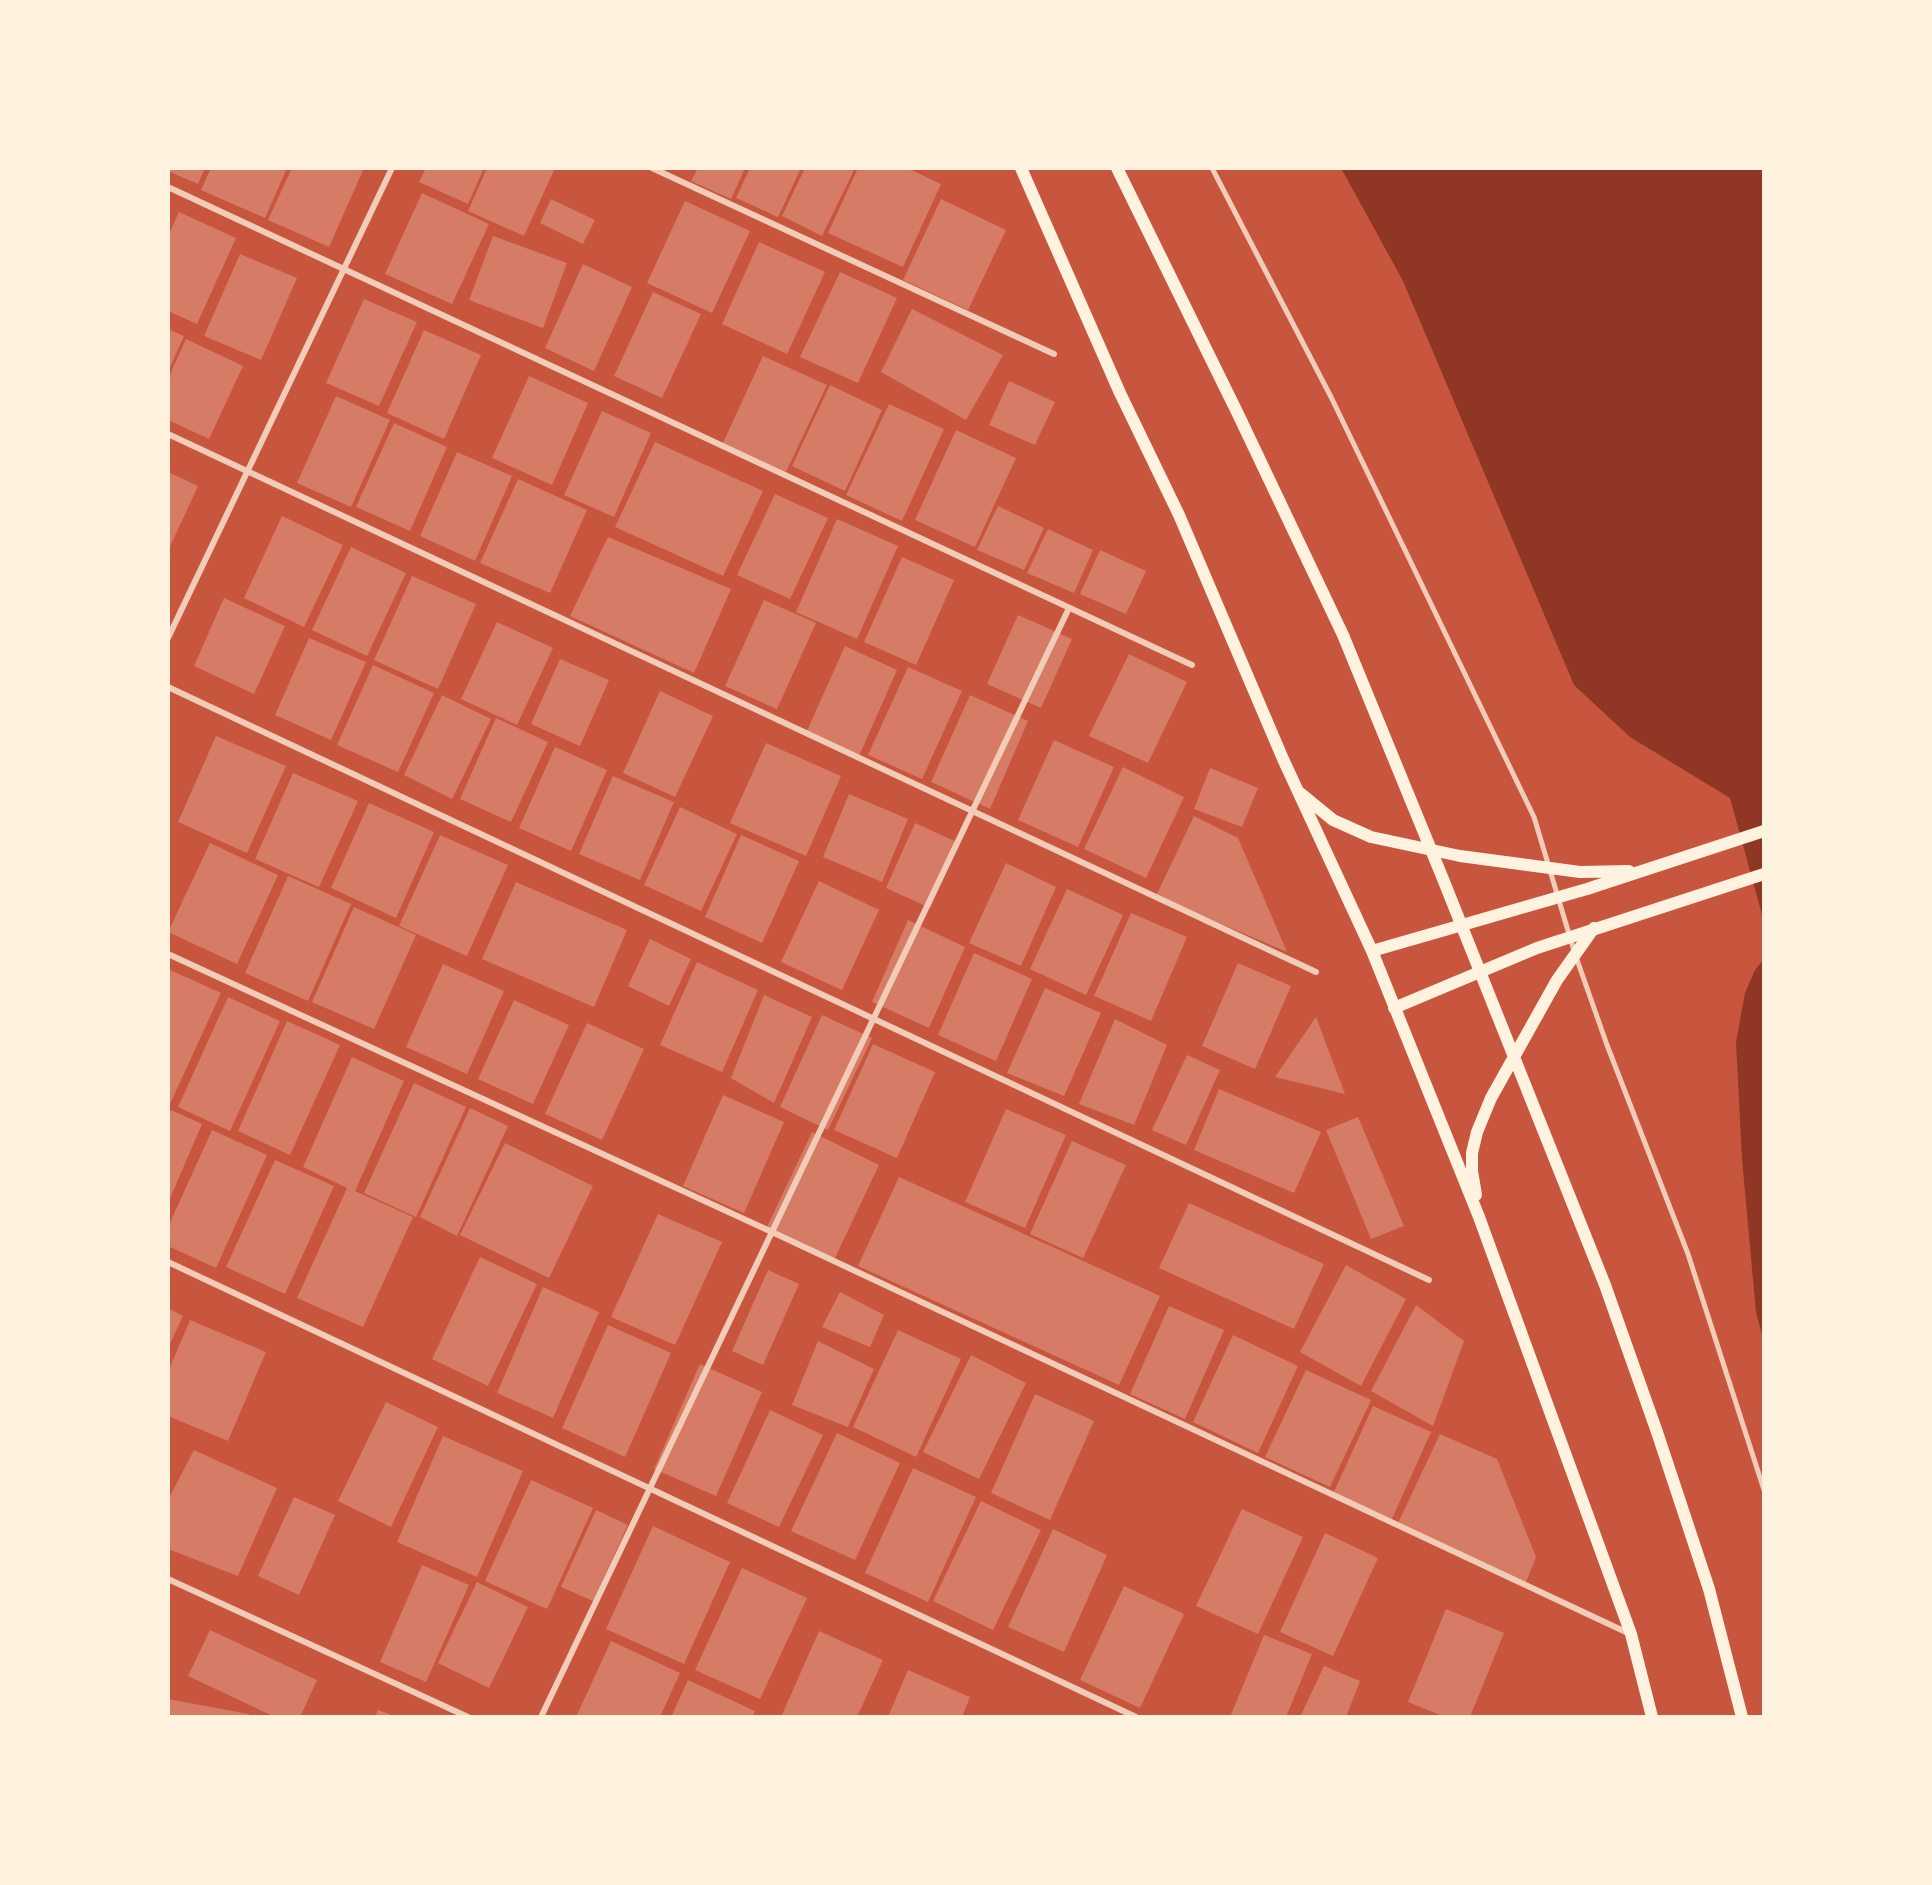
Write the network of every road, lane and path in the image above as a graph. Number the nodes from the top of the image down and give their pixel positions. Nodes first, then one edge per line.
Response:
1 (392, 168) edge
2 (651, 168) edge
3 (1021, 168) edge
4 (1117, 168) edge
5 (1212, 168) edge
6 (168, 187) edge
7 (344, 269) junction
8 (1054, 354) dead end
9 (168, 434) edge
10 (247, 471) junction
11 (1068, 608) junction
12 (168, 638) edge
13 (1192, 665) dead end
14 (168, 687) edge
15 (1296, 790) junction
16 (972, 810) junction
17 (1764, 831) edge
18 (1549, 868) junction
19 (1640, 871) junction
20 (1764, 874) edge
21 (1558, 898) junction
22 (1594, 928) junction
23 (1570, 937) junction
24 (1372, 951) junction
25 (168, 954) edge
26 (1575, 954) junction
27 (1316, 972) dead end
28 (1394, 1008) junction
29 (874, 1018) junction
30 (1479, 1217) junction
31 (772, 1232) junction
32 (168, 1262) edge
33 (1429, 1280) dead end
34 (649, 1489) junction
35 (1764, 1490) edge
36 (168, 1579) edge
37 (1631, 1634) junction
38 (468, 1717) edge
39 (541, 1717) edge
40 (1136, 1717) edge
41 (1652, 1717) edge
42 (1742, 1717) edge

1 - 7 street
2 - 8 street
3 - 15 main road
4 - 42 main road
5 - 18 street
6 - 7 street
7 - 10 street
7 - 11 street
9 - 10 street
10 - 12 street
10 - 16 street
11 - 13 street
11 - 16 street
14 - 29 street
15 - 18 main road
15 - 24 main road
16 - 27 street
16 - 29 street
17 - 19 main road
18 - 19 main road
18 - 21 street
19 - 21 main road
20 - 22 main road
21 - 23 street
21 - 24 main road
22 - 23 main road
22 - 26 main road
23 - 26 street
23 - 28 main road
24 - 28 main road
25 - 31 street
26 - 30 main road
26 - 35 street
28 - 30 main road
29 - 31 street
29 - 33 street
30 - 37 main road
31 - 34 street
31 - 37 street
32 - 34 street
34 - 39 street
34 - 40 street
36 - 38 street
37 - 41 main road

